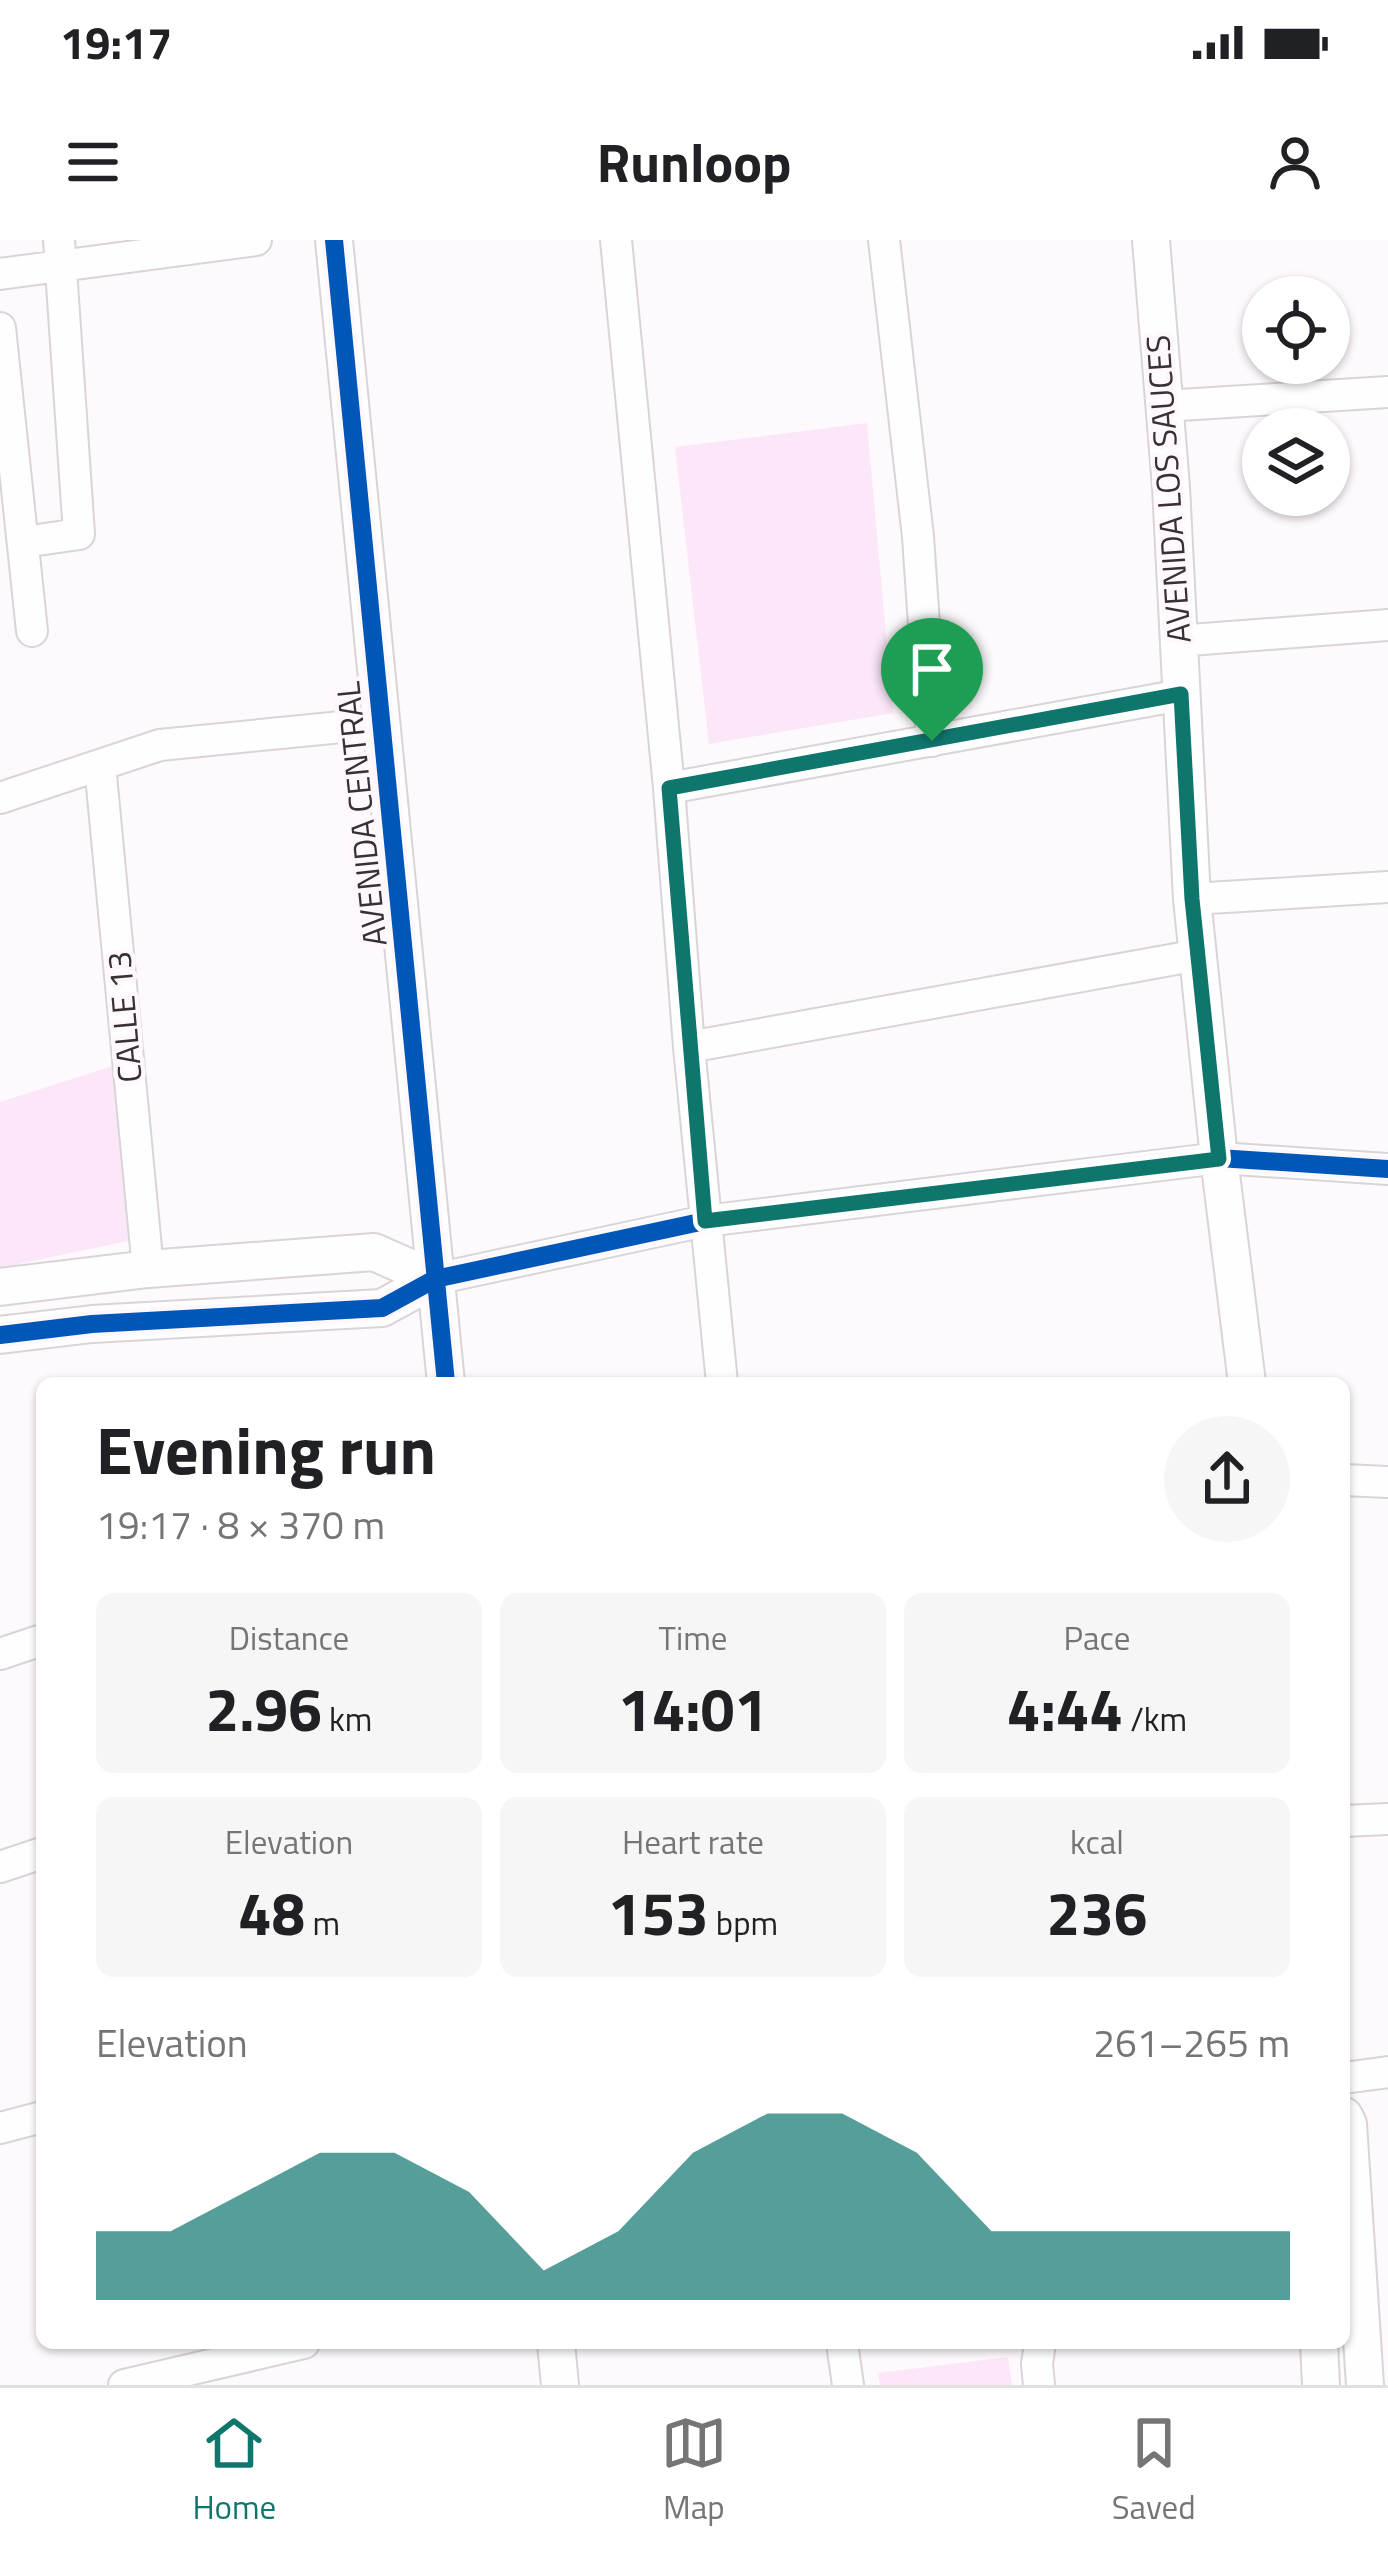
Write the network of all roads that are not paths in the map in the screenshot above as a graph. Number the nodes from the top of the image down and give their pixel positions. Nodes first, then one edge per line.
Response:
1 (256, 240) edge
2 (334, 240) edge
3 (616, 240) edge
4 (884, 240) edge
5 (1151, 240) edge
6 (60, 254) edge
7 (0, 274) edge
8 (0, 328) edge
9 (1388, 392) edge
10 (1164, 406) junction
11 (24, 542) junction
12 (1388, 625) edge
13 (32, 632) dead end
14 (1177, 641) junction
15 (1181, 694) junction
16 (382, 723) junction
17 (932, 741) junction
18 (100, 765) junction
19 (669, 788) junction
20 (0, 798) edge
21 (1388, 887) edge
22 (1192, 899) junction
23 (1198, 955) junction
24 (689, 1047) junction
25 (1219, 1159) junction
26 (1388, 1169) edge
27 (705, 1221) junction
28 (148, 1269) junction
29 (435, 1279) junction
30 (0, 1287) edge
31 (0, 1335) edge
32 (445, 1377) edge
33 (721, 1377) edge
34 (1246, 1377) edge
35 (1350, 1480) edge
36 (1388, 1482) edge
37 (36, 1642) edge
38 (0, 1654) edge
39 (1388, 1819) edge
40 (1350, 1821) edge
41 (36, 1854) edge
42 (0, 1867) edge
43 (1388, 2072) edge
44 (1350, 2077) edge
45 (36, 2119) edge
46 (0, 2128) edge
47 (1350, 2155) edge
48 (291, 2349) edge
49 (557, 2349) edge
50 (843, 2349) edge
51 (1039, 2349) edge
52 (1319, 2349) edge
53 (241, 2372) edge
54 (124, 2385) edge
55 (560, 2385) edge
56 (848, 2385) edge
57 (1039, 2385) edge
58 (1322, 2385) edge
59 (1365, 2385) edge

1 - 6 street
2 - 16 street, AVENIDA CENTRAL
3 - 19 street
4 - 17 street
5 - 10 street, AVENIDA LOS SAUCES
6 - 7 street
6 - 11 street
8 - 11 street
9 - 10 street
10 - 14 street, AVENIDA LOS SAUCES
11 - 13 street
12 - 14 street
14 - 15 street, AVENIDA LOS SAUCES
15 - 17 street
15 - 22 street, AVENIDA LOS SAUCES
16 - 18 street
16 - 29 street, AVENIDA CENTRAL
17 - 19 street
18 - 20 street
18 - 28 street, CALLE 13
19 - 24 street
21 - 22 street
22 - 23 street, AVENIDA LOS SAUCES
23 - 24 street
23 - 25 street, AVENIDA LOS SAUCES
24 - 27 street
25 - 26 street
25 - 27 street
25 - 34 street, AVENIDA LOS SAUCES
27 - 29 street
27 - 33 street
28 - 29 street
28 - 30 street
29 - 31 street
29 - 32 street, AVENIDA CENTRAL
35 - 36 street
37 - 38 street
39 - 40 street
41 - 42 street
43 - 44 street
45 - 46 street
47 - 59 street
48 - 53 street
49 - 55 street
50 - 56 street
51 - 57 street
52 - 58 street
53 - 54 street

